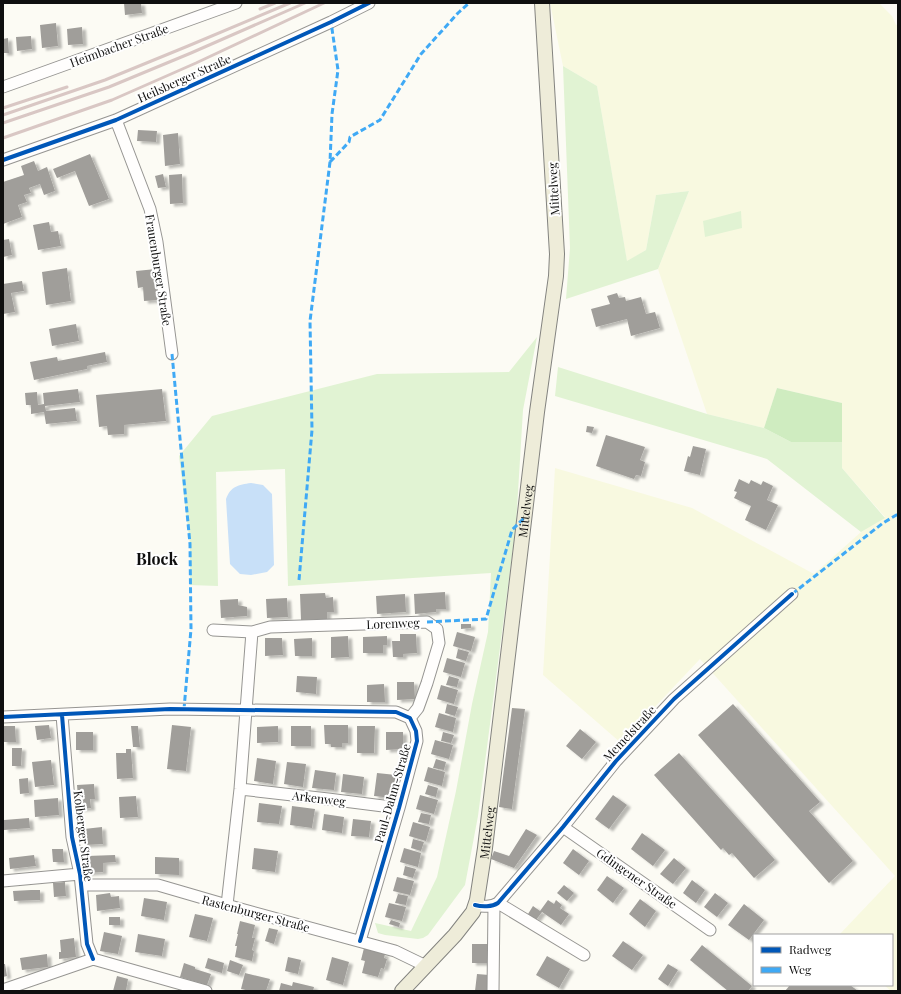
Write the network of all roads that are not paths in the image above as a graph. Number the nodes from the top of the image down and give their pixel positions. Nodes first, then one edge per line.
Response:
1 (236, 3) edge
2 (369, 3) edge
3 (542, 3) edge
4 (3, 87) edge
5 (116, 120) junction
6 (3, 160) edge
7 (172, 354) dead end
8 (792, 594) dead end
9 (214, 630) dead end
10 (252, 632) junction
11 (246, 710) junction
12 (62, 715) junction
13 (3, 717) edge
14 (410, 718) junction
15 (240, 789) junction
16 (399, 808) junction
17 (563, 827) junction
18 (80, 879) junction
19 (3, 881) edge
20 (496, 904) junction
21 (227, 905) junction
22 (475, 905) junction
23 (710, 930) dead end
24 (360, 941) junction
25 (584, 954) dead end
26 (93, 959) junction
27 (426, 966) junction
28 (3, 990) edge
29 (206, 991) edge
30 (402, 991) edge
31 (493, 991) edge

1 - 4 street, Heimbacher Straße
2 - 5 street, Heilsberger Straße
3 - 22 main road, Mittelweg
5 - 6 street, Heilsberger Straße
5 - 7 street, Frauenburger Straße
8 - 17 street, Memelstraße
9 - 10 street, Lorenweg
10 - 11 street
10 - 14 street, Lorenweg
11 - 12 street
11 - 14 street
11 - 15 street
12 - 13 street
12 - 18 street, Kolberger Straße
14 - 16 street, Paul-Dahm-Straße
15 - 16 street, Arkenweg
15 - 21 street
16 - 24 street, Paul-Dahm-Straße
17 - 20 street, Memelstraße
17 - 23 street, Gdingener Straße
18 - 19 street, Rastenburger Straße
18 - 21 street, Rastenburger Straße
18 - 26 street, Kolberger Straße
20 - 22 street
20 - 25 street
20 - 31 street
21 - 24 street, Rastenburger Straße
22 - 27 main road, Mittelweg
24 - 27 street, Rastenburger Straße
26 - 28 street
26 - 29 street
27 - 30 main road, Mittelweg

